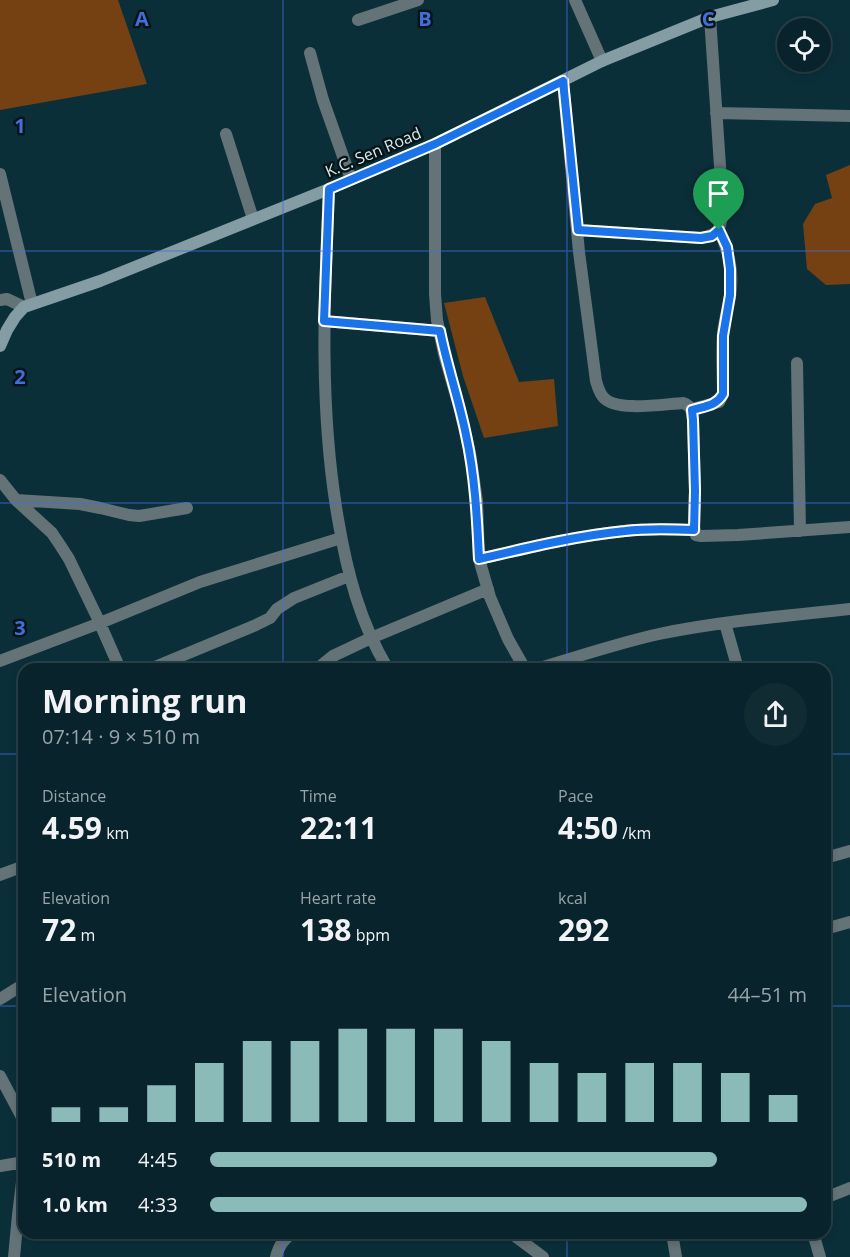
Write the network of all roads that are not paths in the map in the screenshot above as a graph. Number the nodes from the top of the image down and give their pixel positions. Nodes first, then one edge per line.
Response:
1 (418, 0) edge
2 (575, 0) edge
3 (773, 0) edge
4 (752, 3) edge
5 (710, 17) junction
6 (358, 20) dead end
7 (310, 53) dead end
8 (602, 61) junction
9 (563, 81) junction
10 (716, 113) junction
11 (850, 116) edge
12 (226, 134) dead end
13 (435, 144) junction
14 (0, 174) edge
15 (351, 179) junction
16 (329, 189) junction
17 (253, 219) junction
18 (578, 230) junction
19 (719, 230) junction
20 (0, 300) edge
21 (28, 306) junction
22 (324, 321) junction
23 (440, 331) junction
24 (0, 346) edge
25 (797, 363) dead end
26 (692, 410) junction
27 (0, 480) edge
28 (16, 500) junction
29 (187, 508) dead end
30 (850, 527) edge
31 (694, 530) junction
32 (800, 531) junction
33 (341, 538) junction
34 (479, 559) junction
35 (349, 576) junction
36 (488, 589) junction
37 (850, 609) edge
38 (100, 623) junction
39 (725, 624) junction
40 (371, 638) junction
41 (0, 661) edge
42 (117, 663) edge
43 (164, 663) edge
44 (324, 663) edge
45 (385, 663) edge
46 (522, 663) edge
47 (556, 663) edge
48 (736, 663) edge
49 (850, 851) edge
50 (831, 856) edge
51 (18, 868) edge
52 (0, 875) edge
53 (850, 922) edge
54 (831, 927) edge
55 (18, 988) edge
56 (0, 999) edge
57 (0, 1076) edge
58 (18, 1109) edge
59 (18, 1164) edge
60 (0, 1166) edge
61 (850, 1188) edge
62 (831, 1196) edge
63 (18, 1215) edge
64 (284, 1239) edge
65 (518, 1239) edge
66 (673, 1239) edge
67 (815, 1239) edge
68 (14, 1257) edge
69 (276, 1257) edge
70 (543, 1257) edge
71 (676, 1257) edge
72 (820, 1257) edge

1 - 6 street
2 - 8 street
3 - 4 street, K.C. Sen Road
4 - 5 street, K.C. Sen Road
5 - 8 street, K.C. Sen Road
5 - 10 street
7 - 15 street
8 - 9 street, K.C. Sen Road
9 - 13 street, K.C. Sen Road
9 - 18 street
10 - 11 street
10 - 19 street
12 - 17 street
13 - 15 street, K.C. Sen Road
13 - 23 street
14 - 21 street
15 - 16 street, K.C. Sen Road
16 - 17 street, K.C. Sen Road
16 - 22 street
17 - 21 street, K.C. Sen Road
18 - 19 street
18 - 26 street
19 - 26 street
20 - 21 street
21 - 24 street
22 - 23 street
22 - 33 street
23 - 34 street
25 - 32 street
26 - 31 street
27 - 28 street
28 - 29 street
28 - 38 street
30 - 32 street
31 - 32 street
31 - 34 street
33 - 35 street
33 - 38 street
34 - 36 street
35 - 40 street
35 - 43 street
36 - 40 street
36 - 46 street
37 - 39 street
38 - 41 street
38 - 42 street
39 - 47 street
39 - 48 street
40 - 44 street
40 - 45 street
49 - 50 street
51 - 52 street
53 - 54 street
55 - 56 street
57 - 58 street
59 - 60 street
61 - 62 street
63 - 68 street
64 - 69 street
65 - 70 street
66 - 71 street
67 - 72 street

